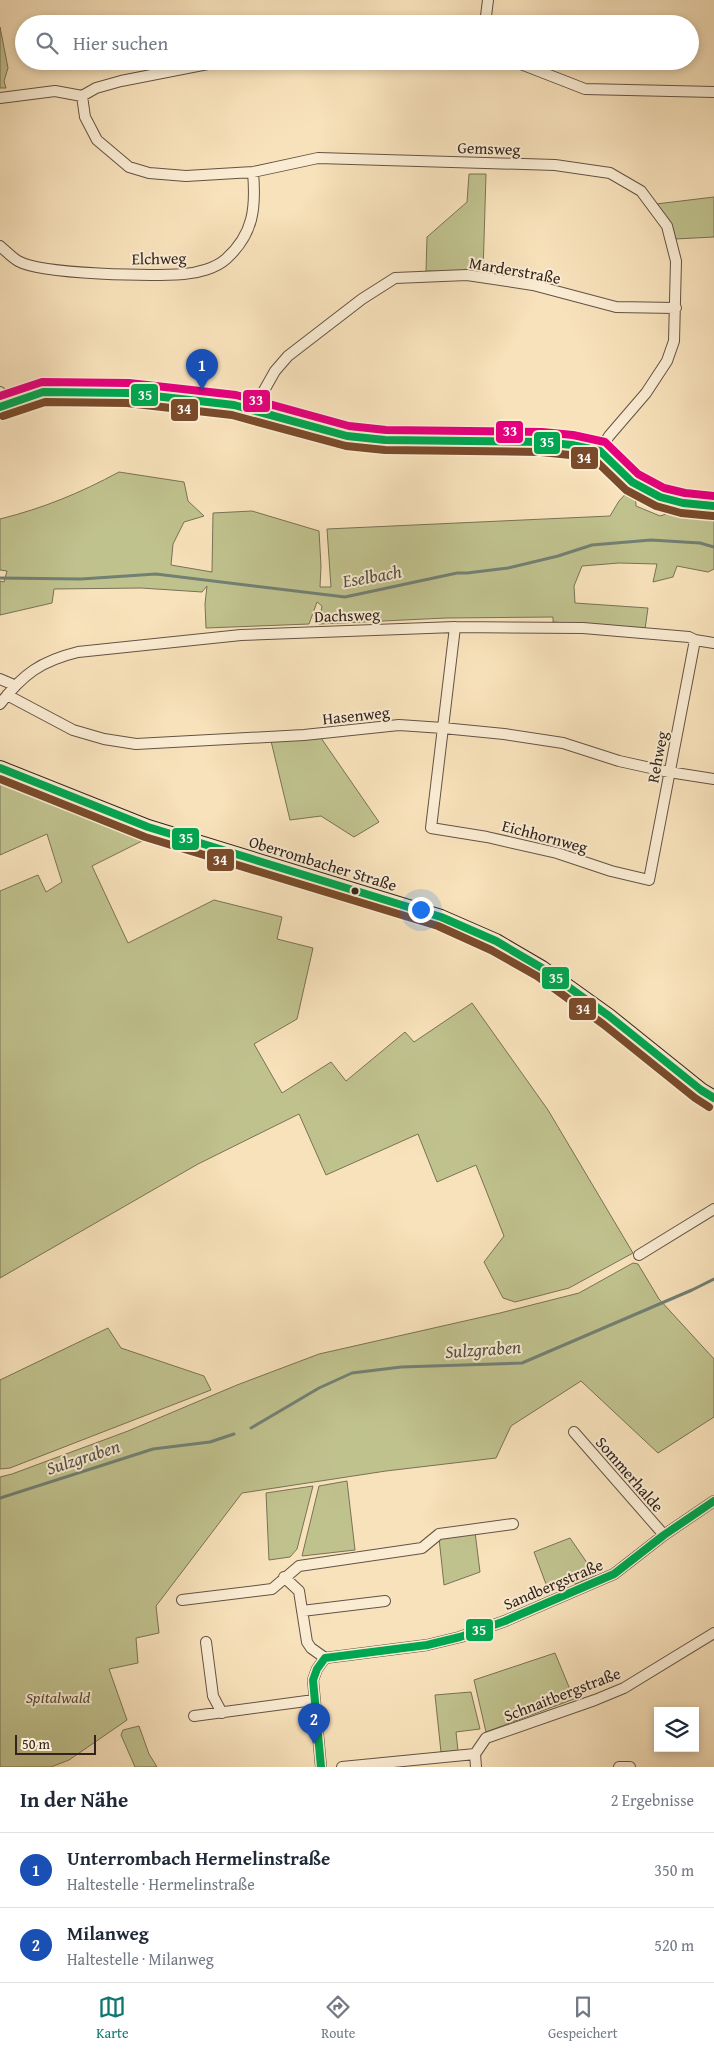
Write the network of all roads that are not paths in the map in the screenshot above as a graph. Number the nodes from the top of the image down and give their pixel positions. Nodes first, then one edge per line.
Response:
1 (488, 0) edge
2 (486, 15) edge
3 (178, 70) edge
4 (536, 70) edge
5 (714, 92) edge
6 (82, 96) junction
7 (0, 98) edge
8 (253, 172) junction
9 (0, 246) edge
10 (676, 308) junction
11 (0, 392) edge
12 (12, 403) junction
13 (0, 407) edge
14 (253, 410) junction
15 (600, 451) junction
16 (714, 506) edge
17 (455, 627) junction
18 (695, 640) junction
19 (714, 643) edge
20 (0, 679) edge
21 (14, 686) junction
22 (7, 695) junction
23 (0, 704) edge
24 (443, 728) junction
25 (0, 768) edge
26 (669, 772) junction
27 (714, 779) edge
28 (649, 880) joint
29 (714, 1098) edge
30 (714, 1209) edge
31 (639, 1255) dead end
32 (574, 1432) dead end
33 (714, 1501) edge
34 (513, 1524) dead end
35 (664, 1535) junction
36 (284, 1577) junction
37 (182, 1600) dead end
38 (384, 1602) dead end
39 (302, 1611) junction
40 (714, 1633) edge
41 (206, 1642) dead end
42 (325, 1658) junction
43 (314, 1700) junction
44 (222, 1713) junction
45 (194, 1716) dead end
46 (475, 1754) junction
47 (321, 1767) edge
48 (342, 1767) edge
49 (476, 1767) edge
50 (619, 1767) edge
51 (630, 1767) edge

1 - 2 street
3 - 6 street
4 - 5 street
6 - 7 street
6 - 8 street, Gemsweg
8 - 9 street, Elchweg
8 - 10 street, Gemsweg
10 - 14 street, Marderstraße
10 - 15 street, Gemsweg
11 - 12 street
12 - 13 street
12 - 14 street
14 - 15 street
15 - 16 street
17 - 18 street, Dachsweg
17 - 21 street, Dachsweg
17 - 24 street
18 - 19 street, Dachsweg
18 - 26 street, Rehweg
20 - 21 street
21 - 22 street, Dachsweg
22 - 23 street, Dachsweg
22 - 24 street, Hasenweg
24 - 26 street, Hasenweg
24 - 28 street, Eichhornweg
25 - 29 street, Oberrombacher Straße
26 - 27 street, Hasenweg
26 - 28 street, Rehweg
30 - 31 street
32 - 35 street, Sommerhalde
33 - 35 street, Sandbergstraße
34 - 36 street
35 - 42 street, Sandbergstraße
36 - 37 street
36 - 39 street
38 - 39 street
39 - 42 street
40 - 46 street, Schnaitbergstraße
41 - 44 street
42 - 43 street
43 - 44 street
43 - 47 street
44 - 45 street
46 - 48 street
46 - 49 street
50 - 51 street

